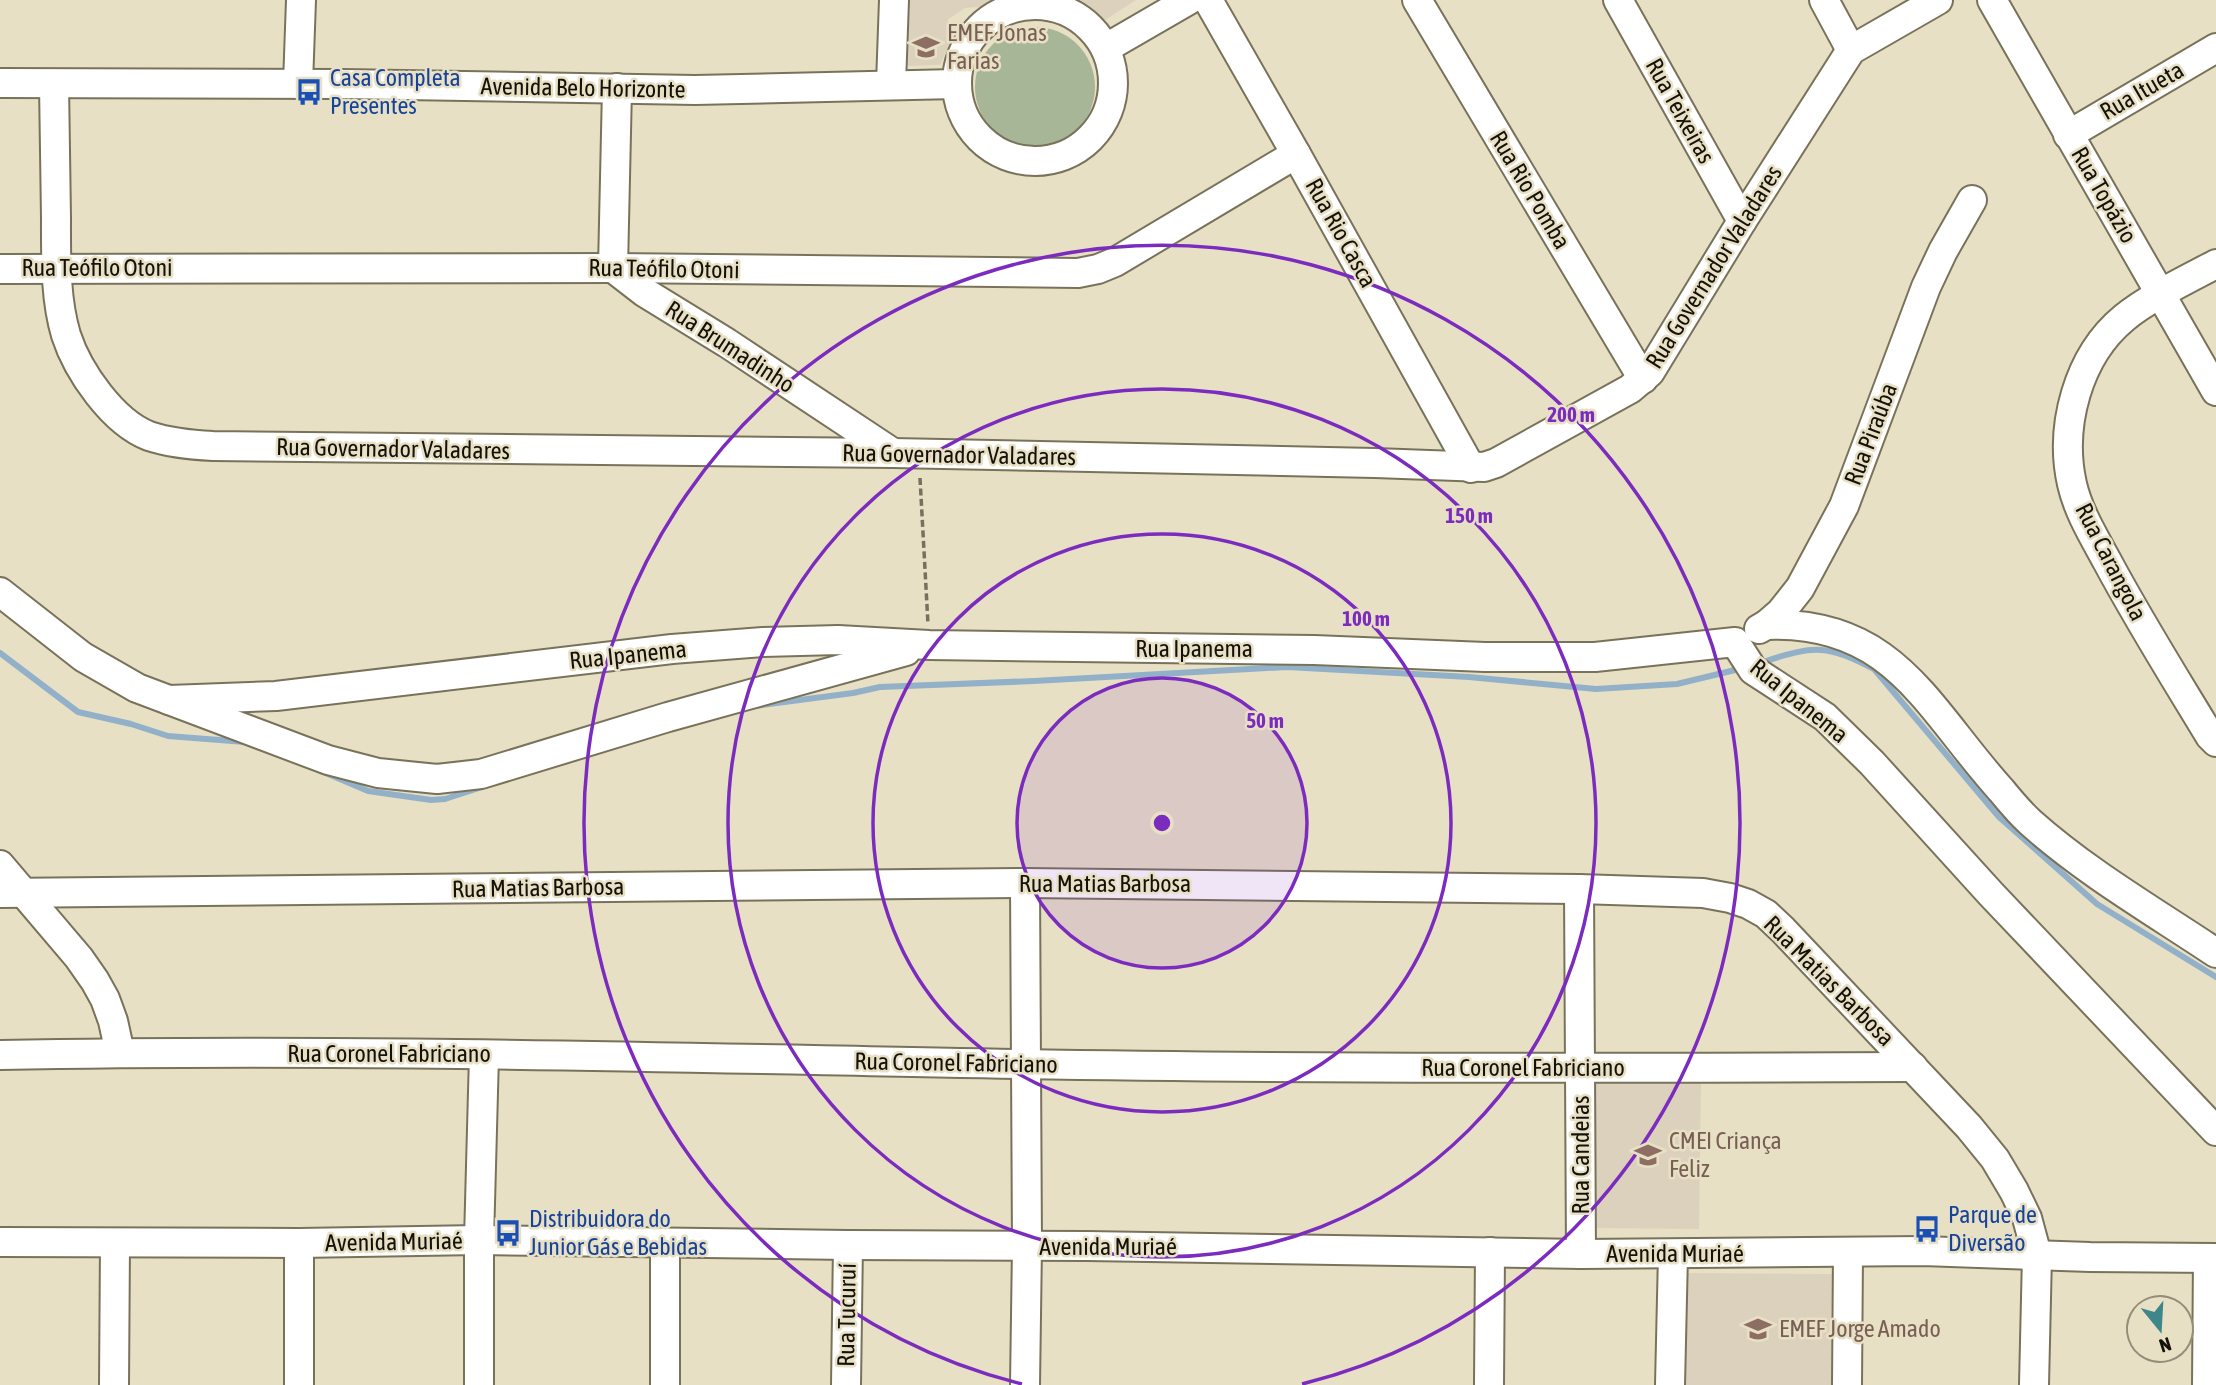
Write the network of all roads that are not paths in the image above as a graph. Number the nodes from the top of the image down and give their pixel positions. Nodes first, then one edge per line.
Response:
1 (301, 0) edge
2 (894, 0) edge
3 (1189, 0) edge
4 (1208, 0) edge
5 (1417, 0) edge
6 (1618, 0) edge
7 (1824, 0) edge
8 (1938, 0) edge
9 (1992, 0) edge
10 (1106, 48) junction
11 (2216, 48) edge
12 (1851, 50) junction
13 (0, 83) edge
14 (54, 84) junction
15 (298, 84) junction
16 (891, 84) junction
17 (956, 84) junction
18 (617, 88) junction
19 (2068, 135) junction
20 (1296, 153) junction
21 (1972, 200) dead end
22 (1742, 221) junction
23 (2216, 264) edge
24 (56, 268) junction
25 (613, 268) junction
26 (0, 269) edge
27 (2162, 294) junction
28 (1643, 379) junction
29 (2216, 391) edge
30 (906, 454) junction
31 (1471, 468) junction
32 (0, 592) edge
33 (1766, 625) junction
34 (1735, 642) junction
35 (929, 645) junction
36 (169, 700) junction
37 (2216, 742) edge
38 (0, 865) edge
39 (1025, 883) junction
40 (1579, 889) junction
41 (13, 893) edge
42 (2216, 953) edge
43 (120, 1053) junction
44 (0, 1055) edge
45 (484, 1055) junction
46 (1026, 1064) junction
47 (1913, 1067) junction
48 (1581, 1068) junction
49 (2216, 1131) edge
50 (479, 1240) junction
51 (0, 1241) edge
52 (115, 1243) junction
53 (299, 1243) junction
54 (665, 1243) junction
55 (848, 1245) junction
56 (1027, 1246) junction
57 (1490, 1252) junction
58 (1848, 1253) junction
59 (1581, 1254) junction
60 (1672, 1254) junction
61 (2037, 1255) junction
62 (2212, 1258) edge
63 (114, 1385) edge
64 (299, 1385) edge
65 (479, 1385) edge
66 (665, 1385) edge
67 (846, 1385) edge
68 (1025, 1385) edge
69 (1489, 1385) edge
70 (1670, 1385) edge
71 (1847, 1385) edge
72 (2034, 1385) edge
73 (2207, 1385) edge

1 - 15 street
2 - 16 street
3 - 10 street
4 - 20 street, Rua Rio Casca
5 - 28 street, Rua Rio Pomba
6 - 22 street, Rua Teixeiras
7 - 12 street
8 - 12 street, Rua Governador Valadares
9 - 19 street, Rua Topázio
10 - 17 street
10 - 17 street
11 - 19 street, Rua Itueta
12 - 22 street, Rua Governador Valadares
13 - 14 street, Avenida Belo Horizonte
14 - 15 street, Avenida Belo Horizonte
14 - 24 street, Rua Governador Valadares
15 - 18 street, Avenida Belo Horizonte
16 - 17 street, Avenida Belo Horizonte
16 - 18 street, Avenida Belo Horizonte
18 - 25 street
19 - 27 street, Rua Topázio
20 - 25 street, Rua Teófilo Otoni
20 - 31 street, Rua Rio Casca
21 - 33 street, Rua Piraúba
22 - 28 street, Rua Governador Valadares
23 - 27 street, Rua Carangola
24 - 25 street, Rua Teófilo Otoni
24 - 26 street, Rua Teófilo Otoni
24 - 30 street, Rua Governador Valadares
25 - 30 street, Rua Brumadinho
27 - 29 street, Rua Topázio
27 - 37 street, Rua Carangola
28 - 31 street, Rua Governador Valadares
30 - 31 street, Rua Governador Valadares
32 - 36 street, Rua Ipanema
33 - 34 street, Rua Piraúba
33 - 42 street
34 - 35 street, Rua Ipanema
34 - 49 street, Rua Ipanema
35 - 36 street, Rua Ipanema
35 - 36 street
38 - 41 street
39 - 40 street, Rua Matias Barbosa
39 - 41 street, Rua Matias Barbosa
39 - 46 street
40 - 47 street, Rua Matias Barbosa
40 - 48 street, Rua Candeias
41 - 43 street
43 - 44 street, Rua Coronel Fabriciano
43 - 45 street, Rua Coronel Fabriciano
45 - 46 street, Rua Coronel Fabriciano
45 - 50 street
46 - 48 street, Rua Coronel Fabriciano
46 - 56 street
47 - 48 street, Rua Coronel Fabriciano
47 - 61 street, Rua Matias Barbosa
48 - 59 street, Rua Candeias
50 - 53 street, Avenida Muriaé
50 - 54 street, Avenida Muriaé
50 - 65 street
51 - 52 street, Avenida Muriaé
52 - 53 street, Avenida Muriaé
52 - 63 street
53 - 64 street
54 - 55 street, Avenida Muriaé
54 - 66 street
55 - 56 street, Avenida Muriaé
55 - 67 street, Rua Tucuruí
56 - 57 street, Avenida Muriaé
56 - 68 street
57 - 59 street, Avenida Muriaé
57 - 69 street
58 - 60 street, Avenida Muriaé
58 - 61 street, Avenida Muriaé
58 - 71 street
59 - 60 street, Avenida Muriaé
60 - 70 street
61 - 62 street, Avenida Muriaé
61 - 72 street, Rua Matias Barbosa
62 - 73 street

